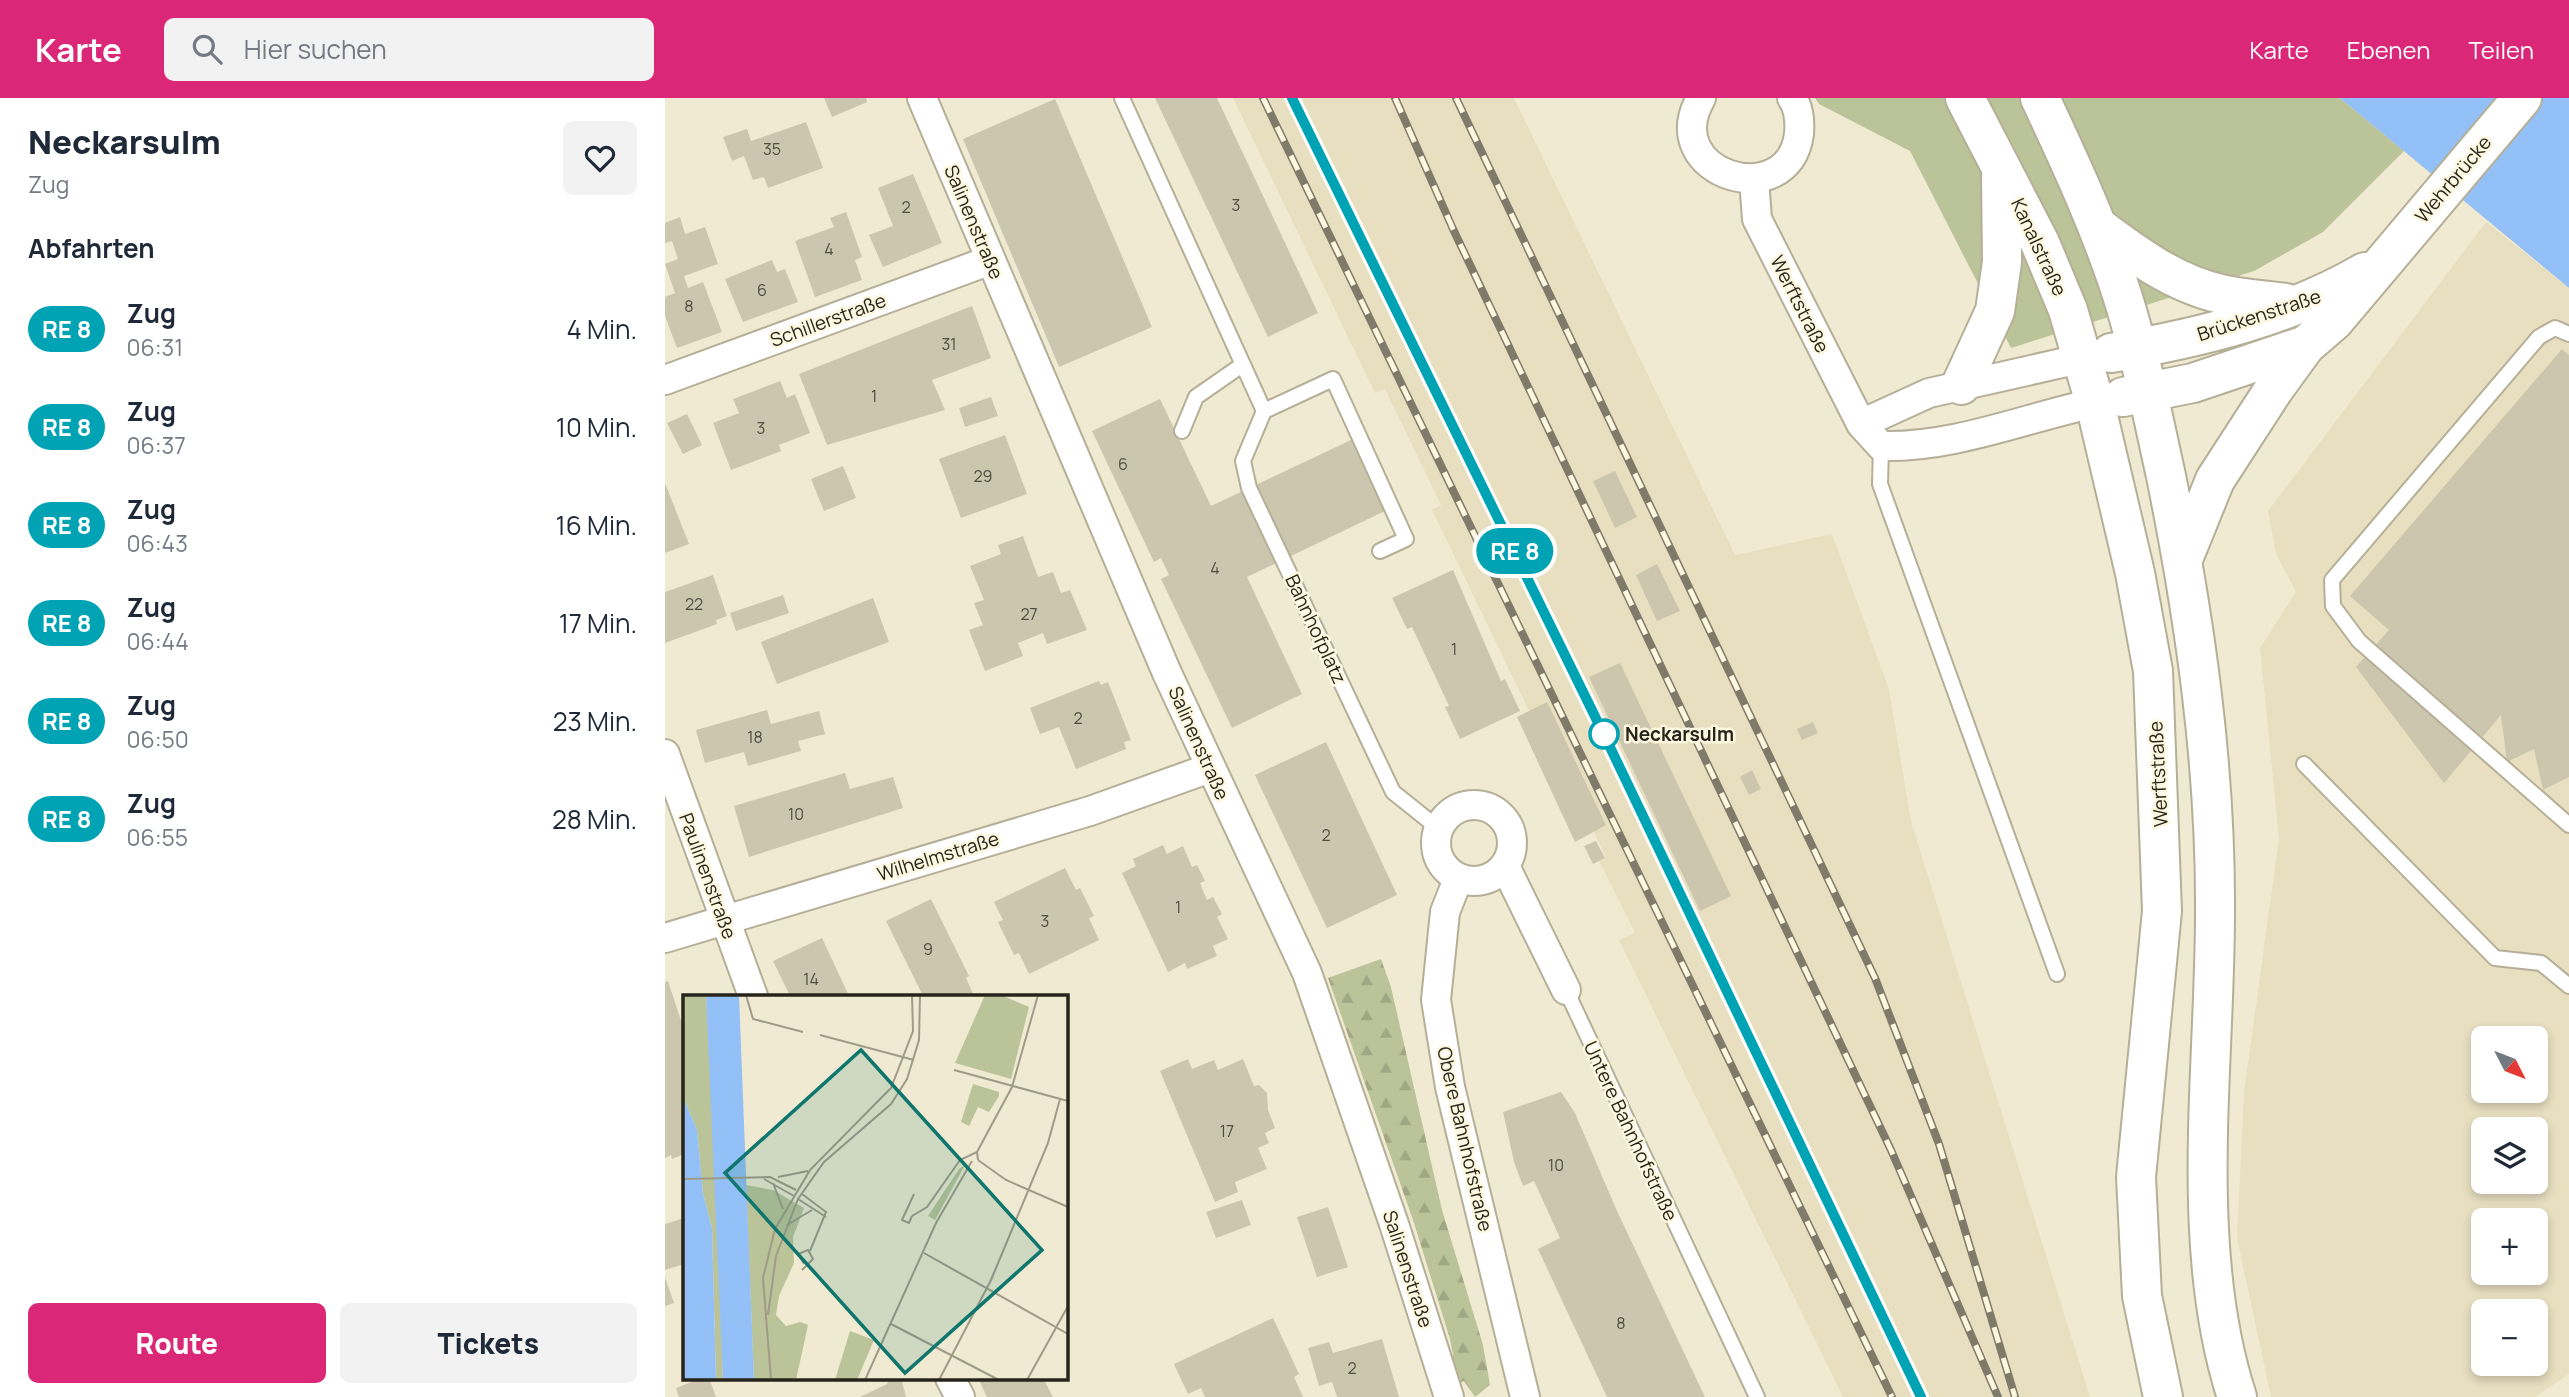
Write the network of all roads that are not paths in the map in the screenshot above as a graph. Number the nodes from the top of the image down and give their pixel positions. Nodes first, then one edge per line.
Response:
1 (922, 98) edge
2 (1122, 98) edge
3 (1701, 98) edge
4 (1792, 98) edge
5 (1965, 98) edge
6 (2040, 98) edge
7 (2522, 98) edge
8 (2001, 167) junction
9 (1753, 179) junction
10 (2097, 226) junction
11 (991, 260) junction
12 (2385, 260) junction
13 (2299, 304) junction
14 (2569, 334) edge
15 (2307, 345) junction
16 (2137, 348) junction
17 (2084, 358) junction
18 (1242, 365) junction
19 (665, 380) edge
20 (1961, 385) junction
21 (2148, 392) junction
22 (2095, 403) junction
23 (1264, 411) junction
24 (1861, 424) junction
25 (1182, 431) dead end
26 (1881, 446) junction
27 (1380, 551) dead end
28 (2183, 559) junction
29 (665, 754) edge
30 (2304, 764) dead end
31 (1210, 768) junction
32 (2569, 825) edge
33 (1438, 828) junction
34 (1506, 866) junction
35 (1458, 879) junction
36 (724, 921) junction
37 (665, 938) edge
38 (2057, 974) dead end
39 (2569, 986) edge
40 (1566, 990) joint
41 (753, 995) edge
42 (951, 1380) edge
43 (960, 1397) edge
44 (1449, 1397) edge
45 (1525, 1397) edge
46 (1757, 1397) edge
47 (2163, 1397) edge
48 (2237, 1397) edge

1 - 11 street, Salinenstraße
2 - 18 lane
3 - 9 street
4 - 9 street
5 - 8 main road, Kanalstraße
6 - 10 main road
7 - 12 main road, Wehrbrücke
8 - 17 main road, Kanalstraße
8 - 20 main road
9 - 24 street, Werftstraße
10 - 13 main road
10 - 16 main road
11 - 19 street, Schillerstraße
11 - 31 street, Salinenstraße
12 - 13 main road, Brückenstraße
12 - 15 main road, Brückenstraße
13 - 16 main road, Brückenstraße
14 - 32 lane
15 - 21 main road, Brückenstraße
15 - 28 main road
16 - 17 main road, Brückenstraße
16 - 21 main road
17 - 20 street
17 - 22 main road, Kanalstraße
18 - 23 lane
18 - 25 lane
20 - 24 street
21 - 22 main road, Brückenstraße
21 - 28 main road
22 - 26 street
22 - 47 main road, Werftstraße
23 - 27 lane
23 - 33 lane, Bahnhofplatz
24 - 26 street, Werftstraße
26 - 38 lane
28 - 48 main road
29 - 36 street, Paulinenstraße
30 - 39 lane
31 - 36 street, Wilhelmstraße
31 - 44 street, Salinenstraße
33 - 34 street
33 - 35 street
34 - 35 street
34 - 40 street, Untere Bahnhofstraße
35 - 45 street, Obere Bahnhofstraße
36 - 37 street, Wilhelmstraße
36 - 41 street, Paulinenstraße
40 - 46 lane, Untere Bahnhofstraße
42 - 43 street

